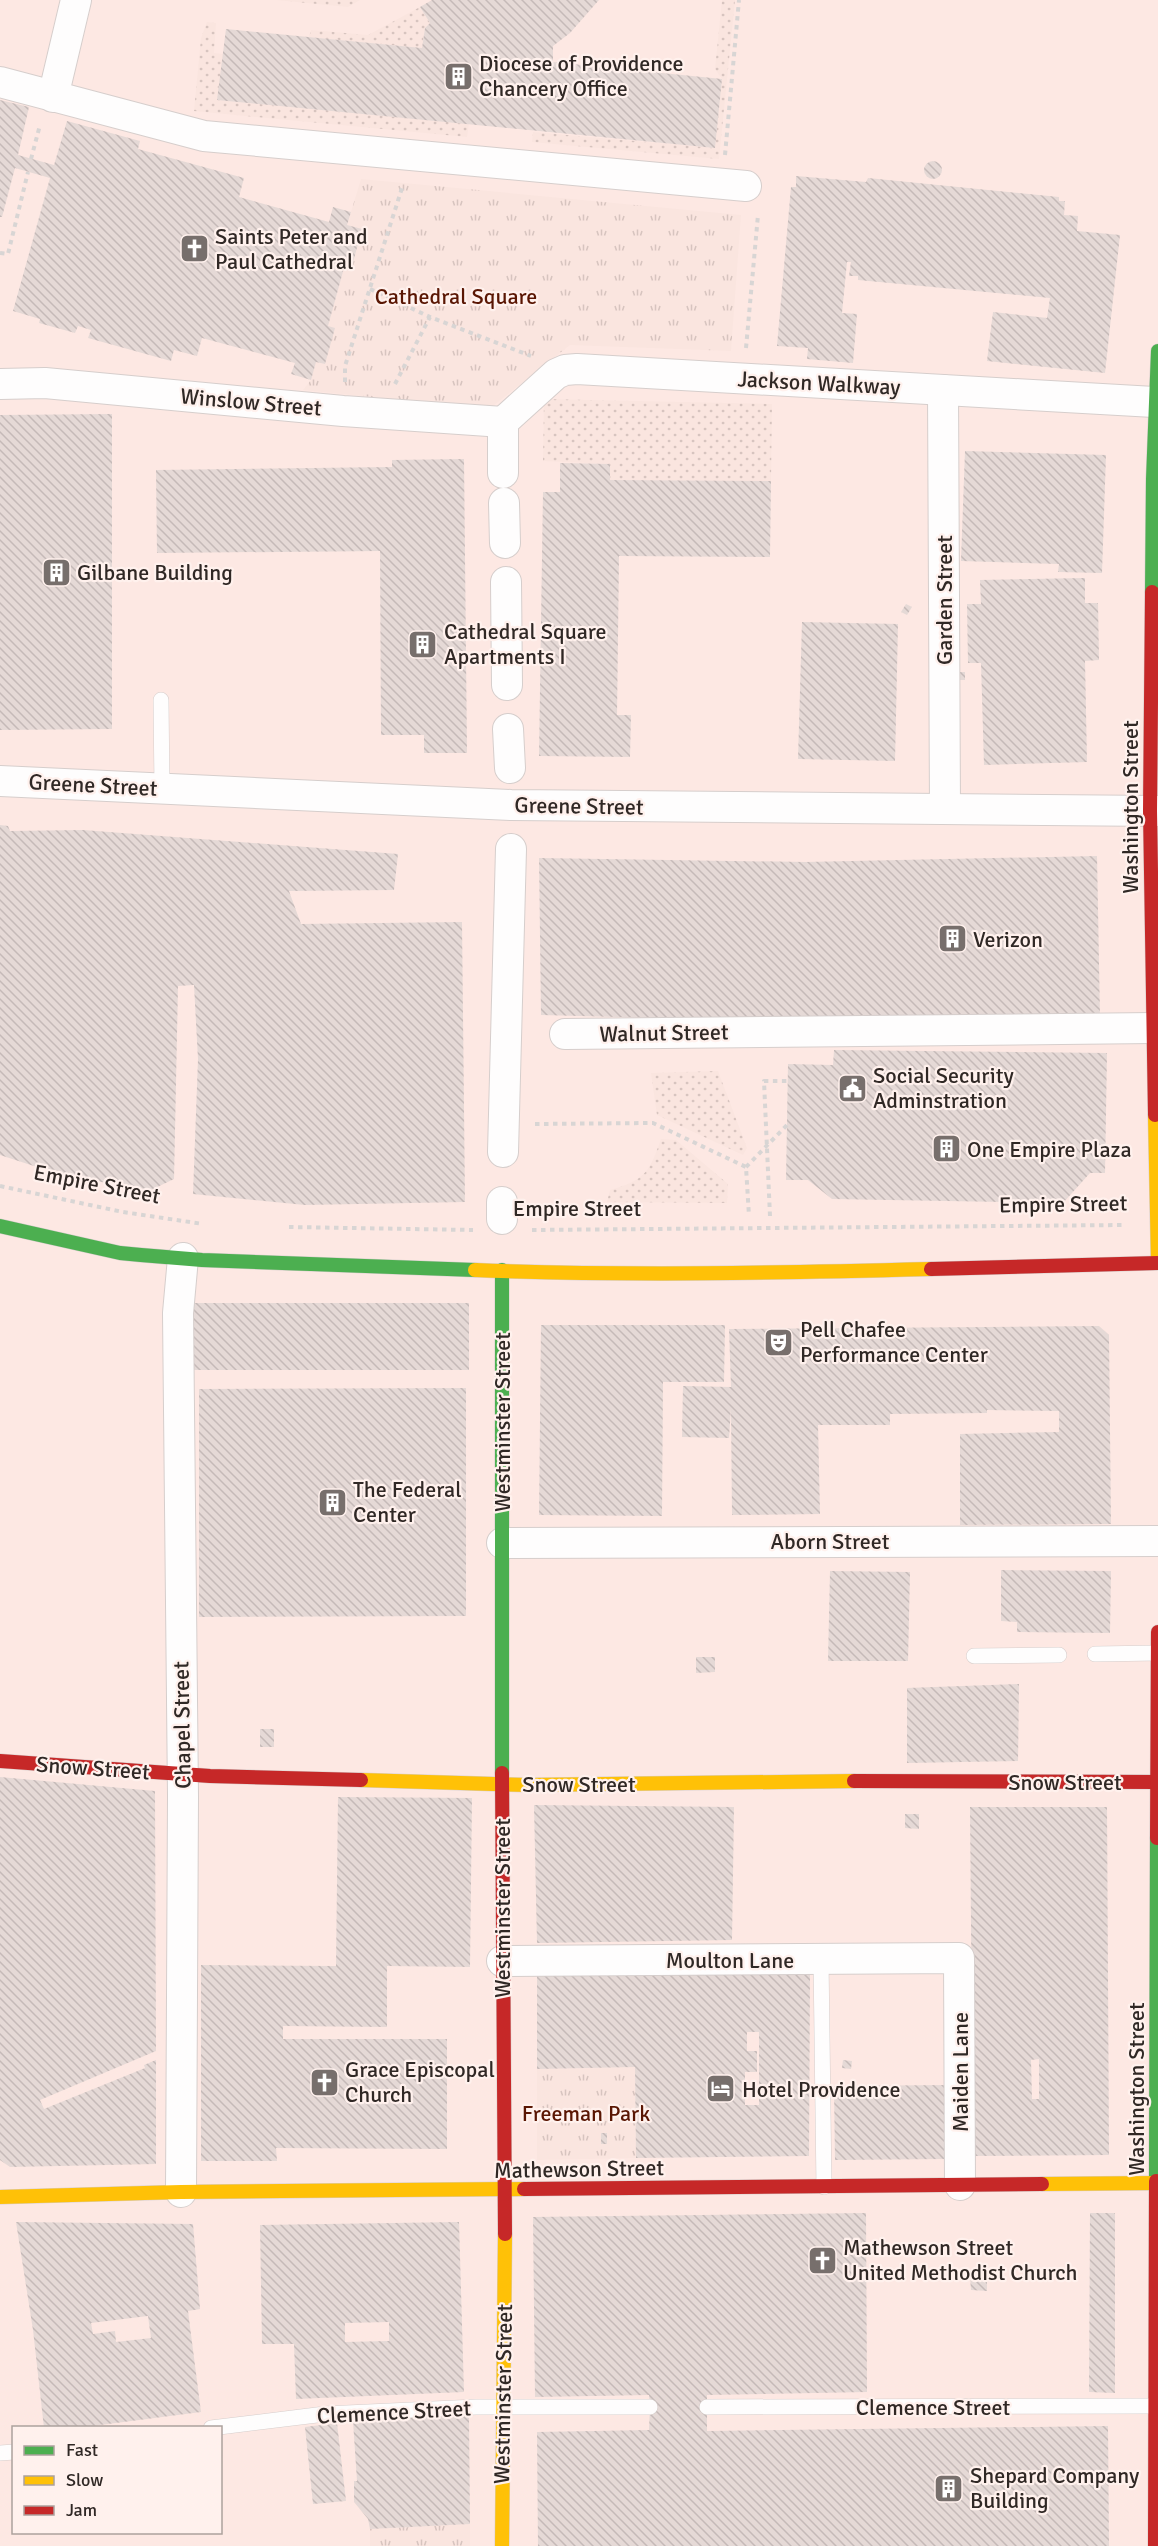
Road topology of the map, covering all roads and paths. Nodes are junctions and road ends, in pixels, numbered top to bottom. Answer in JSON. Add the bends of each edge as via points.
{"nodes":[{"id":1,"x":76,"y":0,"type":"edge"},
{"id":2,"x":739,"y":0,"type":"edge"},
{"id":3,"x":0,"y":82,"type":"edge"},
{"id":4,"x":47,"y":108,"type":"junction"},
{"id":5,"x":31,"y":159,"type":"dead end"},
{"id":6,"x":28,"y":172,"type":"dead end"},
{"id":7,"x":406,"y":177,"type":"dead end"},
{"id":8,"x":742,"y":192,"type":"junction"},
{"id":9,"x":0,"y":253,"type":"edge"},
{"id":10,"x":370,"y":289,"type":"junction"},
{"id":11,"x":430,"y":316,"type":"junction"},
{"id":12,"x":1158,"y":351,"type":"edge"},
{"id":13,"x":345,"y":366,"type":"dead end"},
{"id":14,"x":565,"y":370,"type":"junction"},
{"id":15,"x":743,"y":379,"type":"junction"},
{"id":16,"x":0,"y":384,"type":"edge"},
{"id":17,"x":392,"y":387,"type":"dead end"},
{"id":18,"x":943,"y":390,"type":"junction"},
{"id":19,"x":1154,"y":402,"type":"junction"},
{"id":20,"x":503,"y":422,"type":"junction"},
{"id":21,"x":503,"y":473,"type":"dead end"},
{"id":22,"x":504,"y":503,"type":"dead end"},
{"id":23,"x":505,"y":543,"type":"dead end"},
{"id":24,"x":506,"y":582,"type":"dead end"},
{"id":25,"x":507,"y":685,"type":"dead end"},
{"id":26,"x":161,"y":700,"type":"dead end"},
{"id":27,"x":508,"y":729,"type":"dead end"},
{"id":28,"x":510,"y":768,"type":"dead end"},
{"id":29,"x":0,"y":781,"type":"edge"},
{"id":30,"x":162,"y":789,"type":"junction"},
{"id":31,"x":945,"y":809,"type":"junction"},
{"id":32,"x":1154,"y":811,"type":"edge"},
{"id":33,"x":511,"y":849,"type":"dead end"},
{"id":34,"x":1154,"y":1028,"type":"junction"},
{"id":35,"x":565,"y":1034,"type":"dead end"},
{"id":36,"x":788,"y":1081,"type":"dead end"},
{"id":37,"x":535,"y":1113,"type":"dead end"},
{"id":38,"x":787,"y":1125,"type":"dead end"},
{"id":39,"x":768,"y":1144,"type":"junction"},
{"id":40,"x":504,"y":1152,"type":"dead end"},
{"id":41,"x":746,"y":1167,"type":"junction"},
{"id":42,"x":0,"y":1186,"type":"edge"},
{"id":43,"x":749,"y":1216,"type":"dead end"},
{"id":44,"x":770,"y":1216,"type":"dead end"},
{"id":45,"x":1157,"y":1223,"type":"edge"},
{"id":46,"x":205,"y":1224,"type":"dead end"},
{"id":47,"x":0,"y":1226,"type":"edge"},
{"id":48,"x":282,"y":1227,"type":"dead end"},
{"id":49,"x":183,"y":1258,"type":"junction"},
{"id":50,"x":1158,"y":1262,"type":"edge"},
{"id":51,"x":502,"y":1270,"type":"junction"},
{"id":52,"x":1158,"y":1541,"type":"edge"},
{"id":53,"x":502,"y":1543,"type":"junction"},
{"id":54,"x":1158,"y":1632,"type":"edge"},
{"id":55,"x":1158,"y":1653,"type":"edge"},
{"id":56,"x":1059,"y":1654,"type":"dead end"},
{"id":57,"x":1095,"y":1654,"type":"dead end"},
{"id":58,"x":974,"y":1656,"type":"dead end"},
{"id":59,"x":0,"y":1761,"type":"edge"},
{"id":60,"x":183,"y":1774,"type":"junction"},
{"id":61,"x":1158,"y":1782,"type":"edge"},
{"id":62,"x":502,"y":1784,"type":"junction"},
{"id":63,"x":1158,"y":1813,"type":"edge"},
{"id":64,"x":959,"y":1958,"type":"joint"},
{"id":65,"x":821,"y":1959,"type":"junction"},
{"id":66,"x":502,"y":1961,"type":"junction"},
{"id":67,"x":1157,"y":2183,"type":"edge"},
{"id":68,"x":960,"y":2185,"type":"junction"},
{"id":69,"x":824,"y":2187,"type":"junction"},
{"id":70,"x":505,"y":2191,"type":"junction"},
{"id":71,"x":181,"y":2192,"type":"junction"},
{"id":72,"x":0,"y":2197,"type":"edge"},
{"id":73,"x":1157,"y":2406,"type":"edge"},
{"id":74,"x":707,"y":2407,"type":"dead end"},
{"id":75,"x":504,"y":2408,"type":"junction"},
{"id":76,"x":650,"y":2408,"type":"dead end"},
{"id":77,"x":220,"y":2426,"type":"edge"},
{"id":78,"x":502,"y":2546,"type":"edge"},
{"id":79,"x":1155,"y":2546,"type":"edge"}],
"edges":[{"from":1,"to":4,"type":"street"},
{"from":2,"to":8,"type":"path"},
{"from":3,"to":4,"type":"street"},
{"from":4,"to":5,"type":"path"},
{"from":4,"to":8,"type":"street","via":[[204,136]]},
{"from":6,"to":9,"type":"path","via":[[8,254]]},
{"from":7,"to":10,"type":"path"},
{"from":8,"to":15,"type":"path"},
{"from":10,"to":11,"type":"path"},
{"from":10,"to":13,"type":"path"},
{"from":11,"to":14,"type":"path"},
{"from":11,"to":17,"type":"path"},
{"from":12,"to":19,"type":"street","name":"Washington Street"},
{"from":14,"to":15,"type":"street","name":"Jackson Walkway"},
{"from":14,"to":20,"type":"street"},
{"from":15,"to":18,"type":"street","name":"Jackson Walkway"},
{"from":16,"to":20,"type":"street","name":"Winslow Street","via":[[45,383]]},
{"from":18,"to":19,"type":"street","name":"Jackson Walkway"},
{"from":18,"to":31,"type":"street","name":"Garden Street"},
{"from":19,"to":32,"type":"street","name":"Washington Street"},
{"from":20,"to":21,"type":"street"},
{"from":22,"to":23,"type":"street"},
{"from":24,"to":25,"type":"street"},
{"from":26,"to":30,"type":"lane"},
{"from":27,"to":28,"type":"street"},
{"from":29,"to":30,"type":"street","name":"Greene Street"},
{"from":30,"to":31,"type":"street","name":"Greene Street","via":[[511,805]]},
{"from":31,"to":32,"type":"street","name":"Greene Street"},
{"from":32,"to":34,"type":"street","name":"Washington Street"},
{"from":33,"to":40,"type":"street"},
{"from":34,"to":35,"type":"street","name":"Walnut Street"},
{"from":34,"to":45,"type":"street","name":"Washington Street"},
{"from":36,"to":39,"type":"path","via":[[764,1081]]},
{"from":37,"to":41,"type":"path","via":[[535,1124],[653,1123]]},
{"from":38,"to":39,"type":"path"},
{"from":39,"to":41,"type":"path"},
{"from":39,"to":44,"type":"path"},
{"from":41,"to":43,"type":"path"},
{"from":42,"to":46,"type":"path","name":"Empire Street","via":[[123,1212]]},
{"from":45,"to":48,"type":"path","name":"Empire Street","via":[[1092,1226],[501,1220]]},
{"from":45,"to":50,"type":"street","name":"Washington Street"},
{"from":47,"to":49,"type":"street","via":[[120,1253]]},
{"from":49,"to":51,"type":"street"},
{"from":49,"to":60,"type":"street","name":"Chapel Street","via":[[178,1313]]},
{"from":50,"to":51,"type":"street","via":[[753,1274]]},
{"from":51,"to":53,"type":"street","name":"Westminster Street"},
{"from":52,"to":53,"type":"street","name":"Aborn Street"},
{"from":53,"to":62,"type":"street","name":"Westminster Street"},
{"from":54,"to":55,"type":"street","name":"Washington Street"},
{"from":55,"to":57,"type":"lane"},
{"from":55,"to":61,"type":"street","name":"Washington Street"},
{"from":56,"to":58,"type":"lane"},
{"from":59,"to":60,"type":"street","name":"Snow Street"},
{"from":60,"to":62,"type":"street","name":"Snow Street"},
{"from":60,"to":71,"type":"street","name":"Chapel Street"},
{"from":61,"to":62,"type":"street","name":"Snow Street"},
{"from":61,"to":63,"type":"street","name":"Washington Street"},
{"from":62,"to":66,"type":"street","name":"Westminster Street"},
{"from":63,"to":67,"type":"street","name":"Washington Street"},
{"from":64,"to":65,"type":"street","name":"Moulton Lane"},
{"from":64,"to":68,"type":"street","name":"Maiden Lane"},
{"from":65,"to":66,"type":"street","name":"Moulton Lane"},
{"from":65,"to":69,"type":"lane"},
{"from":66,"to":70,"type":"street","name":"Westminster Street"},
{"from":67,"to":68,"type":"street","name":"Mathewson Street"},
{"from":67,"to":73,"type":"street","name":"Washington Street"},
{"from":68,"to":69,"type":"street","name":"Mathewson Street"},
{"from":69,"to":70,"type":"street","name":"Mathewson Street"},
{"from":70,"to":71,"type":"street","name":"Mathewson Street"},
{"from":70,"to":75,"type":"street","name":"Westminster Street"},
{"from":71,"to":72,"type":"street","name":"Mathewson Street"},
{"from":73,"to":74,"type":"lane","name":"Clemence Street"},
{"from":73,"to":79,"type":"street","name":"Washington Street"},
{"from":75,"to":76,"type":"lane","name":"Clemence Street"},
{"from":75,"to":77,"type":"lane","name":"Clemence Street","via":[[325,2414]]},
{"from":75,"to":78,"type":"street","name":"Westminster Street"}]}
